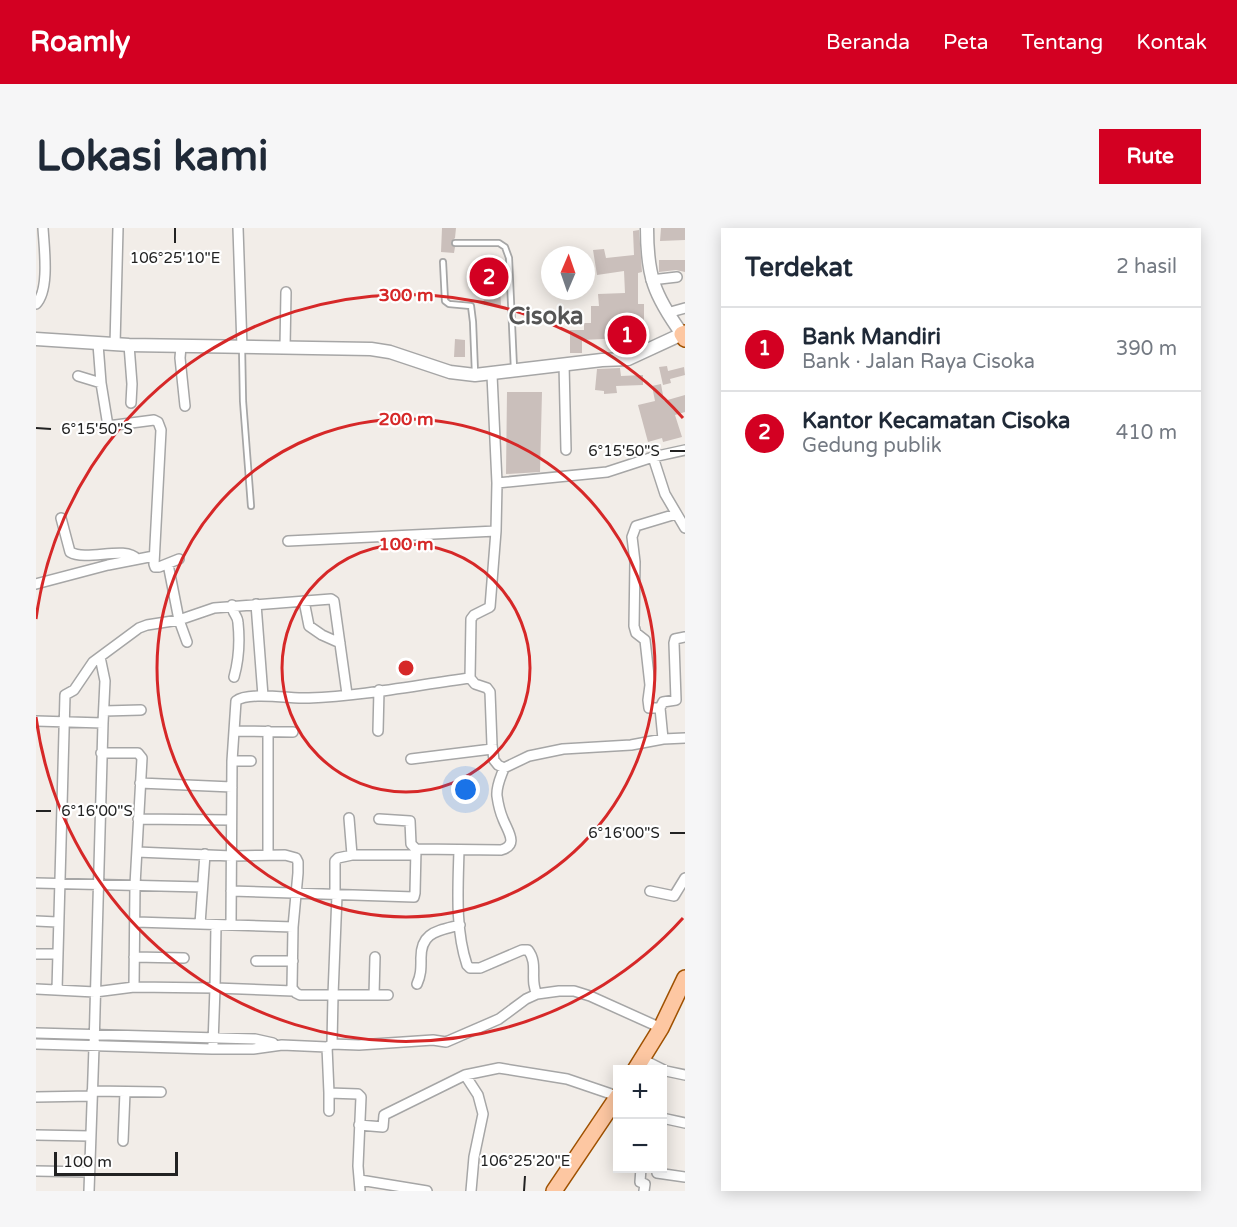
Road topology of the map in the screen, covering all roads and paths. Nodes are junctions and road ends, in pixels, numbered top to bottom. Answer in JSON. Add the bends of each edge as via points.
{"nodes":[{"id":1,"x":44,"y":228,"type":"edge"},
{"id":2,"x":118,"y":228,"type":"edge"},
{"id":3,"x":238,"y":228,"type":"edge"},
{"id":4,"x":647,"y":228,"type":"edge"},
{"id":5,"x":455,"y":243,"type":"dead end"},
{"id":6,"x":443,"y":262,"type":"dead end"},
{"id":7,"x":677,"y":277,"type":"dead end"},
{"id":8,"x":651,"y":280,"type":"junction"},
{"id":9,"x":286,"y":292,"type":"dead end"},
{"id":10,"x":36,"y":304,"type":"edge"},
{"id":11,"x":685,"y":308,"type":"edge"},
{"id":12,"x":667,"y":313,"type":"junction"},
{"id":13,"x":684,"y":336,"type":"edge"},
{"id":14,"x":36,"y":339,"type":"edge"},
{"id":15,"x":98,"y":344,"type":"junction"},
{"id":16,"x":116,"y":345,"type":"junction"},
{"id":17,"x":129,"y":345,"type":"junction"},
{"id":18,"x":181,"y":346,"type":"junction"},
{"id":19,"x":242,"y":347,"type":"junction"},
{"id":20,"x":285,"y":347,"type":"junction"},
{"id":21,"x":564,"y":364,"type":"junction"},
{"id":22,"x":514,"y":371,"type":"junction"},
{"id":23,"x":475,"y":375,"type":"junction"},
{"id":24,"x":492,"y":375,"type":"junction"},
{"id":25,"x":78,"y":376,"type":"dead end"},
{"id":26,"x":101,"y":383,"type":"junction"},
{"id":27,"x":131,"y":403,"type":"dead end"},
{"id":28,"x":185,"y":406,"type":"dead end"},
{"id":29,"x":566,"y":450,"type":"dead end"},
{"id":30,"x":685,"y":450,"type":"edge"},
{"id":31,"x":653,"y":457,"type":"junction"},
{"id":32,"x":497,"y":483,"type":"junction"},
{"id":33,"x":251,"y":506,"type":"dead end"},
{"id":34,"x":676,"y":514,"type":"junction"},
{"id":35,"x":61,"y":518,"type":"dead end"},
{"id":36,"x":685,"y":528,"type":"edge"},
{"id":37,"x":496,"y":531,"type":"junction"},
{"id":38,"x":288,"y":541,"type":"dead end"},
{"id":39,"x":154,"y":556,"type":"junction"},
{"id":40,"x":137,"y":559,"type":"junction"},
{"id":41,"x":179,"y":559,"type":"dead end"},
{"id":42,"x":168,"y":564,"type":"junction"},
{"id":43,"x":36,"y":584,"type":"edge"},
{"id":44,"x":304,"y":601,"type":"junction"},
{"id":45,"x":256,"y":604,"type":"junction"},
{"id":46,"x":232,"y":605,"type":"junction"},
{"id":47,"x":179,"y":620,"type":"junction"},
{"id":48,"x":685,"y":637,"type":"edge"},
{"id":49,"x":187,"y":642,"type":"dead end"},
{"id":50,"x":340,"y":643,"type":"junction"},
{"id":51,"x":100,"y":657,"type":"junction"},
{"id":52,"x":234,"y":677,"type":"dead end"},
{"id":53,"x":470,"y":678,"type":"junction"},
{"id":54,"x":379,"y":690,"type":"junction"},
{"id":55,"x":347,"y":694,"type":"junction"},
{"id":56,"x":263,"y":696,"type":"junction"},
{"id":57,"x":660,"y":708,"type":"junction"},
{"id":58,"x":141,"y":710,"type":"dead end"},
{"id":59,"x":104,"y":711,"type":"junction"},
{"id":60,"x":36,"y":720,"type":"edge"},
{"id":61,"x":64,"y":720,"type":"junction"},
{"id":62,"x":103,"y":723,"type":"junction"},
{"id":63,"x":234,"y":731,"type":"junction"},
{"id":64,"x":268,"y":731,"type":"junction"},
{"id":65,"x":378,"y":731,"type":"dead end"},
{"id":66,"x":293,"y":732,"type":"dead end"},
{"id":67,"x":685,"y":738,"type":"edge"},
{"id":68,"x":663,"y":739,"type":"junction"},
{"id":69,"x":492,"y":749,"type":"junction"},
{"id":70,"x":101,"y":753,"type":"junction"},
{"id":71,"x":411,"y":759,"type":"dead end"},
{"id":72,"x":232,"y":761,"type":"junction"},
{"id":73,"x":251,"y":761,"type":"dead end"},
{"id":74,"x":504,"y":768,"type":"junction"},
{"id":75,"x":140,"y":783,"type":"junction"},
{"id":76,"x":232,"y":787,"type":"junction"},
{"id":77,"x":349,"y":818,"type":"dead end"},
{"id":78,"x":138,"y":819,"type":"junction"},
{"id":79,"x":379,"y":819,"type":"dead end"},
{"id":80,"x":231,"y":820,"type":"junction"},
{"id":81,"x":459,"y":850,"type":"junction"},
{"id":82,"x":137,"y":852,"type":"junction"},
{"id":83,"x":416,"y":852,"type":"junction"},
{"id":84,"x":205,"y":854,"type":"junction"},
{"id":85,"x":268,"y":855,"type":"junction"},
{"id":86,"x":352,"y":855,"type":"junction"},
{"id":87,"x":232,"y":856,"type":"junction"},
{"id":88,"x":685,"y":878,"type":"edge"},
{"id":89,"x":36,"y":883,"type":"edge"},
{"id":90,"x":58,"y":884,"type":"junction"},
{"id":91,"x":99,"y":884,"type":"junction"},
{"id":92,"x":135,"y":885,"type":"junction"},
{"id":93,"x":202,"y":887,"type":"junction"},
{"id":94,"x":231,"y":891,"type":"junction"},
{"id":95,"x":650,"y":891,"type":"dead end"},
{"id":96,"x":295,"y":893,"type":"junction"},
{"id":97,"x":336,"y":895,"type":"junction"},
{"id":98,"x":36,"y":921,"type":"edge"},
{"id":99,"x":57,"y":922,"type":"junction"},
{"id":100,"x":135,"y":922,"type":"junction"},
{"id":101,"x":200,"y":924,"type":"junction"},
{"id":102,"x":231,"y":924,"type":"junction"},
{"id":103,"x":216,"y":925,"type":"junction"},
{"id":104,"x":460,"y":925,"type":"junction"},
{"id":105,"x":293,"y":927,"type":"junction"},
{"id":106,"x":36,"y":954,"type":"edge"},
{"id":107,"x":58,"y":954,"type":"junction"},
{"id":108,"x":134,"y":957,"type":"junction"},
{"id":109,"x":375,"y":957,"type":"dead end"},
{"id":110,"x":184,"y":958,"type":"dead end"},
{"id":111,"x":256,"y":961,"type":"dead end"},
{"id":112,"x":292,"y":961,"type":"junction"},
{"id":113,"x":685,"y":978,"type":"edge"},
{"id":114,"x":417,"y":984,"type":"dead end"},
{"id":115,"x":134,"y":987,"type":"junction"},
{"id":116,"x":215,"y":988,"type":"junction"},
{"id":117,"x":36,"y":989,"type":"edge"},
{"id":118,"x":57,"y":990,"type":"junction"},
{"id":119,"x":293,"y":991,"type":"junction"},
{"id":120,"x":95,"y":992,"type":"junction"},
{"id":121,"x":537,"y":994,"type":"junction"},
{"id":122,"x":333,"y":995,"type":"junction"},
{"id":123,"x":388,"y":995,"type":"dead end"},
{"id":124,"x":374,"y":996,"type":"junction"},
{"id":125,"x":680,"y":1002,"type":"edge"},
{"id":126,"x":662,"y":1028,"type":"junction"},
{"id":127,"x":36,"y":1034,"type":"edge"},
{"id":128,"x":94,"y":1036,"type":"junction"},
{"id":129,"x":213,"y":1039,"type":"junction"},
{"id":130,"x":36,"y":1044,"type":"edge"},
{"id":131,"x":282,"y":1045,"type":"junction"},
{"id":132,"x":329,"y":1045,"type":"junction"},
{"id":133,"x":94,"y":1047,"type":"junction"},
{"id":134,"x":212,"y":1049,"type":"junction"},
{"id":135,"x":639,"y":1064,"type":"edge"},
{"id":136,"x":465,"y":1075,"type":"junction"},
{"id":137,"x":685,"y":1075,"type":"edge"},
{"id":138,"x":125,"y":1092,"type":"junction"},
{"id":139,"x":161,"y":1092,"type":"dead end"},
{"id":140,"x":329,"y":1093,"type":"junction"},
{"id":141,"x":92,"y":1094,"type":"junction"},
{"id":142,"x":36,"y":1097,"type":"edge"},
{"id":143,"x":613,"y":1100,"type":"edge"},
{"id":144,"x":613,"y":1105,"type":"edge"},
{"id":145,"x":329,"y":1111,"type":"dead end"},
{"id":146,"x":667,"y":1119,"type":"edge"},
{"id":147,"x":685,"y":1123,"type":"edge"},
{"id":148,"x":360,"y":1125,"type":"junction"},
{"id":149,"x":36,"y":1135,"type":"edge"},
{"id":150,"x":90,"y":1136,"type":"junction"},
{"id":151,"x":123,"y":1141,"type":"dead end"},
{"id":152,"x":36,"y":1171,"type":"edge"},
{"id":153,"x":89,"y":1172,"type":"junction"},
{"id":154,"x":641,"y":1173,"type":"edge"},
{"id":155,"x":657,"y":1173,"type":"edge"},
{"id":156,"x":685,"y":1177,"type":"edge"},
{"id":157,"x":360,"y":1180,"type":"junction"},
{"id":158,"x":360,"y":1190,"type":"edge"},
{"id":159,"x":88,"y":1191,"type":"edge"},
{"id":160,"x":427,"y":1191,"type":"edge"},
{"id":161,"x":471,"y":1191,"type":"edge"},
{"id":162,"x":554,"y":1191,"type":"edge"},
{"id":163,"x":644,"y":1191,"type":"edge"}],
"edges":[{"from":1,"to":10,"type":"street","via":[[43,294]]},
{"from":2,"to":16,"type":"street"},
{"from":3,"to":19,"type":"street"},
{"from":4,"to":8,"type":"street"},
{"from":5,"to":22,"type":"lane","via":[[499,243],[506,247]]},
{"from":6,"to":23,"type":"lane","via":[[445,301],[471,306]]},
{"from":7,"to":8,"type":"street"},
{"from":8,"to":12,"type":"street"},
{"from":9,"to":20,"type":"street"},
{"from":11,"to":12,"type":"street"},
{"from":12,"to":13,"type":"street"},
{"from":13,"to":21,"type":"street","via":[[628,359]]},
{"from":14,"to":15,"type":"street"},
{"from":15,"to":16,"type":"street"},
{"from":15,"to":26,"type":"street"},
{"from":16,"to":17,"type":"street"},
{"from":17,"to":18,"type":"street"},
{"from":17,"to":27,"type":"street"},
{"from":18,"to":19,"type":"street"},
{"from":18,"to":28,"type":"street"},
{"from":19,"to":20,"type":"street"},
{"from":19,"to":33,"type":"lane"},
{"from":20,"to":23,"type":"street","via":[[371,349],[450,372]]},
{"from":21,"to":22,"type":"street"},
{"from":21,"to":29,"type":"street"},
{"from":22,"to":24,"type":"street"},
{"from":23,"to":24,"type":"street"},
{"from":24,"to":32,"type":"street"},
{"from":25,"to":26,"type":"street"},
{"from":26,"to":39,"type":"street","via":[[108,426],[154,420],[161,430]]},
{"from":30,"to":31,"type":"street"},
{"from":31,"to":32,"type":"street","via":[[607,472]]},
{"from":31,"to":34,"type":"street"},
{"from":32,"to":37,"type":"street"},
{"from":34,"to":36,"type":"street"},
{"from":34,"to":57,"type":"street","via":[[636,526],[632,537],[634,629],[645,640],[648,706]]},
{"from":35,"to":40,"type":"street","via":[[70,552],[130,554]]},
{"from":37,"to":38,"type":"street"},
{"from":37,"to":53,"type":"street","via":[[490,607],[474,615],[469,625]]},
{"from":39,"to":40,"type":"street"},
{"from":39,"to":42,"type":"street","via":[[155,567]]},
{"from":40,"to":43,"type":"street"},
{"from":41,"to":42,"type":"street"},
{"from":42,"to":47,"type":"street"},
{"from":44,"to":45,"type":"street"},
{"from":44,"to":50,"type":"street","via":[[309,626]]},
{"from":44,"to":50,"type":"street","via":[[334,601]]},
{"from":45,"to":46,"type":"street"},
{"from":45,"to":56,"type":"street"},
{"from":46,"to":47,"type":"street"},
{"from":46,"to":52,"type":"street","via":[[239,640]]},
{"from":47,"to":49,"type":"street"},
{"from":47,"to":51,"type":"street","via":[[139,628]]},
{"from":48,"to":57,"type":"street","via":[[675,639],[674,643],[676,700],[663,702]]},
{"from":50,"to":55,"type":"street"},
{"from":51,"to":59,"type":"street","via":[[105,681]]},
{"from":51,"to":61,"type":"street","via":[[75,690],[65,695]]},
{"from":53,"to":54,"type":"street"},
{"from":53,"to":69,"type":"street","via":[[490,692]]},
{"from":54,"to":55,"type":"street"},
{"from":54,"to":65,"type":"street"},
{"from":55,"to":56,"type":"street","via":[[310,698]]},
{"from":56,"to":63,"type":"street","via":[[236,701]]},
{"from":57,"to":68,"type":"street"},
{"from":58,"to":59,"type":"street"},
{"from":59,"to":62,"type":"street"},
{"from":60,"to":61,"type":"street"},
{"from":61,"to":62,"type":"street"},
{"from":61,"to":90,"type":"street"},
{"from":62,"to":70,"type":"street"},
{"from":63,"to":64,"type":"street"},
{"from":63,"to":72,"type":"street"},
{"from":64,"to":66,"type":"street"},
{"from":64,"to":85,"type":"street"},
{"from":67,"to":68,"type":"street"},
{"from":68,"to":74,"type":"street","via":[[557,750],[529,756]]},
{"from":69,"to":71,"type":"street"},
{"from":69,"to":74,"type":"street","via":[[494,760]]},
{"from":70,"to":75,"type":"street","via":[[140,754]]},
{"from":70,"to":91,"type":"street"},
{"from":72,"to":73,"type":"street"},
{"from":72,"to":76,"type":"street"},
{"from":74,"to":81,"type":"street","via":[[497,794],[511,844],[501,850]]},
{"from":75,"to":76,"type":"street"},
{"from":75,"to":78,"type":"street"},
{"from":76,"to":80,"type":"street"},
{"from":77,"to":86,"type":"street"},
{"from":78,"to":80,"type":"street"},
{"from":78,"to":82,"type":"street"},
{"from":79,"to":83,"type":"street","via":[[410,821],[411,844]]},
{"from":80,"to":87,"type":"street"},
{"from":81,"to":83,"type":"street"},
{"from":81,"to":104,"type":"street"},
{"from":82,"to":84,"type":"street"},
{"from":82,"to":92,"type":"street"},
{"from":83,"to":86,"type":"street"},
{"from":83,"to":97,"type":"street","via":[[414,896]]},
{"from":84,"to":87,"type":"street"},
{"from":84,"to":93,"type":"street"},
{"from":85,"to":87,"type":"street"},
{"from":85,"to":96,"type":"street","via":[[296,858]]},
{"from":86,"to":97,"type":"street","via":[[336,859]]},
{"from":87,"to":94,"type":"street"},
{"from":88,"to":95,"type":"street","via":[[674,896]]},
{"from":89,"to":90,"type":"street"},
{"from":90,"to":91,"type":"street"},
{"from":90,"to":99,"type":"street"},
{"from":91,"to":92,"type":"street"},
{"from":91,"to":120,"type":"street"},
{"from":92,"to":93,"type":"street"},
{"from":92,"to":100,"type":"street"},
{"from":93,"to":101,"type":"street"},
{"from":94,"to":96,"type":"street"},
{"from":94,"to":102,"type":"street"},
{"from":96,"to":97,"type":"street"},
{"from":96,"to":105,"type":"street"},
{"from":97,"to":122,"type":"street"},
{"from":98,"to":99,"type":"street"},
{"from":99,"to":107,"type":"street"},
{"from":100,"to":101,"type":"street"},
{"from":100,"to":108,"type":"street"},
{"from":101,"to":103,"type":"street"},
{"from":102,"to":103,"type":"street"},
{"from":102,"to":105,"type":"street"},
{"from":103,"to":116,"type":"street"},
{"from":104,"to":114,"type":"street","via":[[428,936],[423,942]]},
{"from":104,"to":121,"type":"street","via":[[465,958],[471,968],[522,950],[530,951]]},
{"from":105,"to":112,"type":"street"},
{"from":106,"to":107,"type":"street"},
{"from":107,"to":118,"type":"street"},
{"from":108,"to":110,"type":"street"},
{"from":108,"to":115,"type":"street"},
{"from":109,"to":124,"type":"street"},
{"from":111,"to":112,"type":"street"},
{"from":112,"to":119,"type":"street"},
{"from":113,"to":125,"type":"main road"},
{"from":115,"to":116,"type":"street"},
{"from":115,"to":120,"type":"street"},
{"from":116,"to":119,"type":"street"},
{"from":116,"to":129,"type":"street"},
{"from":117,"to":118,"type":"street"},
{"from":118,"to":120,"type":"street"},
{"from":119,"to":122,"type":"street"},
{"from":120,"to":128,"type":"street"},
{"from":121,"to":126,"type":"street","via":[[574,991]]},
{"from":121,"to":132,"type":"street","via":[[499,1019],[446,1042]]},
{"from":122,"to":124,"type":"street"},
{"from":122,"to":132,"type":"street"},
{"from":123,"to":124,"type":"street"},
{"from":125,"to":126,"type":"main road"},
{"from":126,"to":135,"type":"main road"},
{"from":127,"to":128,"type":"street"},
{"from":128,"to":129,"type":"street"},
{"from":128,"to":133,"type":"street"},
{"from":129,"to":131,"type":"street","via":[[255,1039]]},
{"from":129,"to":134,"type":"street"},
{"from":130,"to":133,"type":"street"},
{"from":131,"to":132,"type":"street"},
{"from":131,"to":134,"type":"street"},
{"from":132,"to":140,"type":"street"},
{"from":133,"to":134,"type":"street"},
{"from":133,"to":141,"type":"street"},
{"from":135,"to":137,"type":"street"},
{"from":136,"to":143,"type":"street","via":[[499,1068],[522,1070],[567,1079]]},
{"from":136,"to":148,"type":"street","via":[[384,1115],[382,1127]]},
{"from":136,"to":161,"type":"street","via":[[478,1095],[483,1114]]},
{"from":138,"to":139,"type":"street"},
{"from":138,"to":141,"type":"street"},
{"from":138,"to":151,"type":"street"},
{"from":140,"to":145,"type":"street"},
{"from":140,"to":148,"type":"street","via":[[361,1096]]},
{"from":141,"to":142,"type":"street"},
{"from":141,"to":150,"type":"street"},
{"from":144,"to":162,"type":"main road"},
{"from":146,"to":147,"type":"street"},
{"from":148,"to":157,"type":"street"},
{"from":149,"to":150,"type":"street"},
{"from":150,"to":153,"type":"street"},
{"from":152,"to":153,"type":"street"},
{"from":153,"to":159,"type":"street"},
{"from":154,"to":163,"type":"street"},
{"from":155,"to":156,"type":"street"},
{"from":157,"to":158,"type":"street"},
{"from":157,"to":160,"type":"street"}]}
